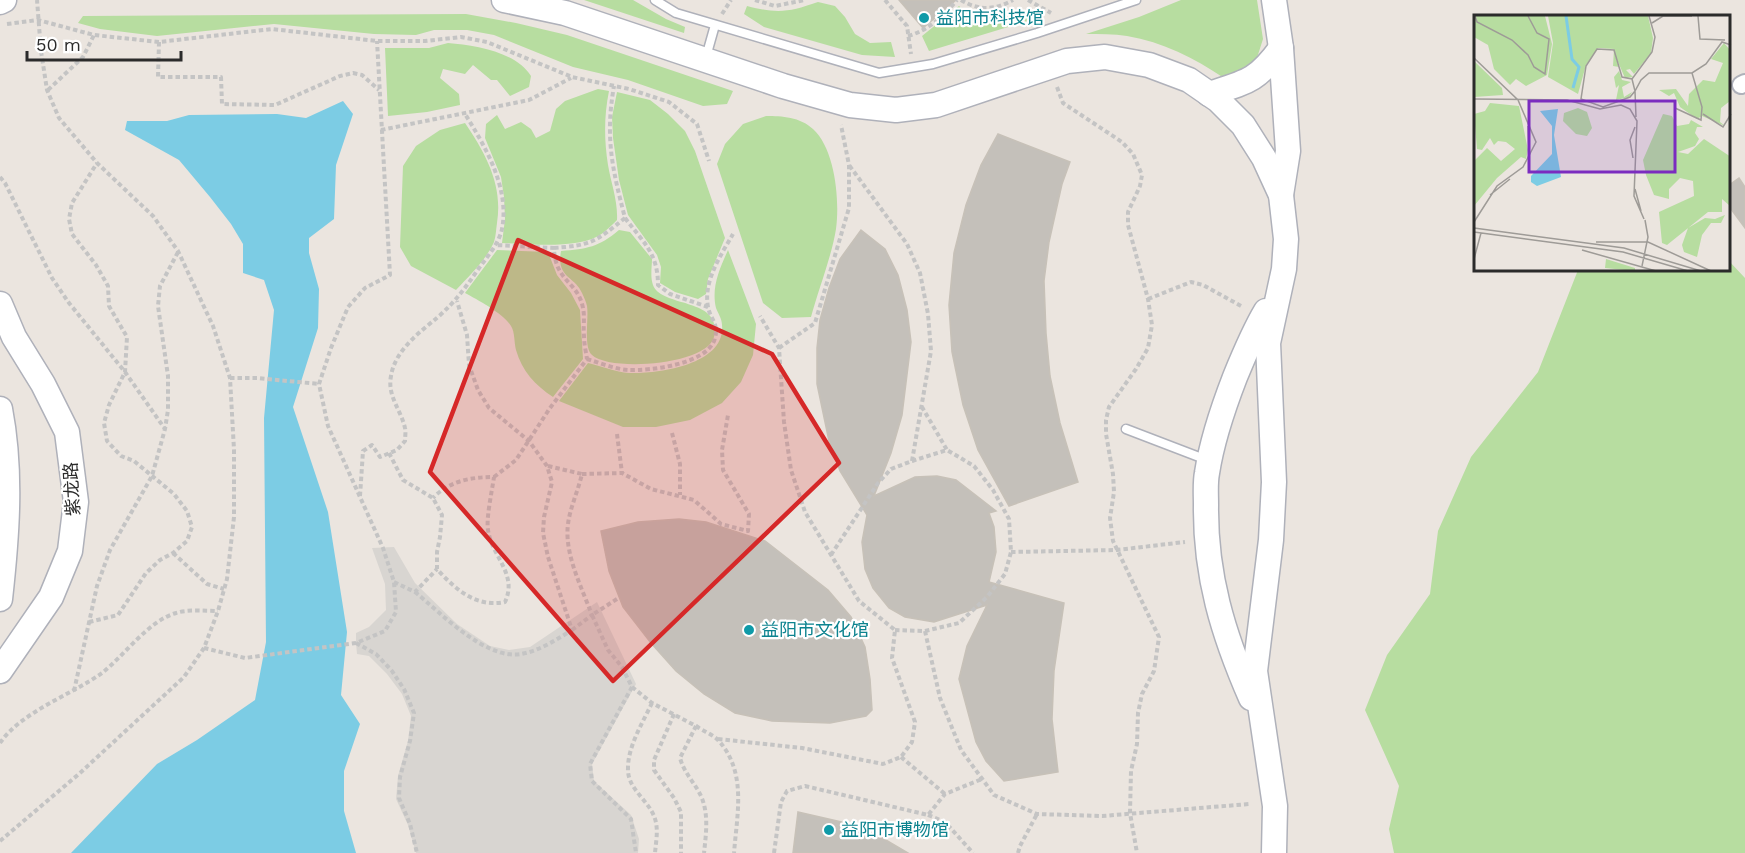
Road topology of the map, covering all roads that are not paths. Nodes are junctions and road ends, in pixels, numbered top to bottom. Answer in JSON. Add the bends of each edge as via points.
{"nodes":[{"id":1,"x":4,"y":0,"type":"edge"},
{"id":2,"x":504,"y":0,"type":"edge"},
{"id":3,"x":655,"y":0,"type":"edge"},
{"id":4,"x":1136,"y":0,"type":"edge"},
{"id":5,"x":1274,"y":0,"type":"edge"},
{"id":6,"x":0,"y":2,"type":"edge"},
{"id":7,"x":716,"y":25,"type":"junction"},
{"id":8,"x":1281,"y":48,"type":"junction"},
{"id":9,"x":706,"y":60,"type":"junction"},
{"id":10,"x":1209,"y":94,"type":"junction"},
{"id":11,"x":1281,"y":195,"type":"junction"},
{"id":12,"x":1278,"y":294,"type":"junction"},
{"id":13,"x":0,"y":304,"type":"edge"},
{"id":14,"x":0,"y":409,"type":"edge"},
{"id":15,"x":1126,"y":429,"type":"dead end"},
{"id":16,"x":1209,"y":461,"type":"junction"},
{"id":17,"x":0,"y":599,"type":"edge"},
{"id":18,"x":0,"y":671,"type":"edge"},
{"id":19,"x":1262,"y":724,"type":"junction"},
{"id":20,"x":1275,"y":853,"type":"edge"}],
"edges":[{"from":1,"to":6,"type":"street"},
{"from":2,"to":9,"type":"street","via":[[565,13]]},
{"from":3,"to":7,"type":"lane","via":[[676,13]]},
{"from":4,"to":7,"type":"lane","via":[[933,64],[879,73]]},
{"from":5,"to":8,"type":"street"},
{"from":7,"to":9,"type":"lane"},
{"from":8,"to":10,"type":"street","via":[[1267,67],[1248,81]]},
{"from":8,"to":11,"type":"street","via":[[1288,151]]},
{"from":9,"to":10,"type":"street","via":[[850,105],[896,110],[936,105],[1067,61],[1105,57],[1149,65],[1189,80]]},
{"from":10,"to":11,"type":"street","via":[[1243,125]]},
{"from":11,"to":12,"type":"street","via":[[1286,239]]},
{"from":12,"to":16,"type":"street","via":[[1263,316],[1232,385]]},
{"from":12,"to":19,"type":"street","via":[[1268,344],[1274,482],[1271,540],[1255,671]]},
{"from":13,"to":18,"type":"street","name":"紫龙路","via":[[67,432],[76,502],[70,551],[51,597]]},
{"from":14,"to":17,"type":"street","via":[[6,441],[7,530]]},
{"from":15,"to":16,"type":"lane"},
{"from":16,"to":19,"type":"street","via":[[1209,570],[1219,616]]},
{"from":19,"to":20,"type":"street","via":[[1275,806]]}]}
